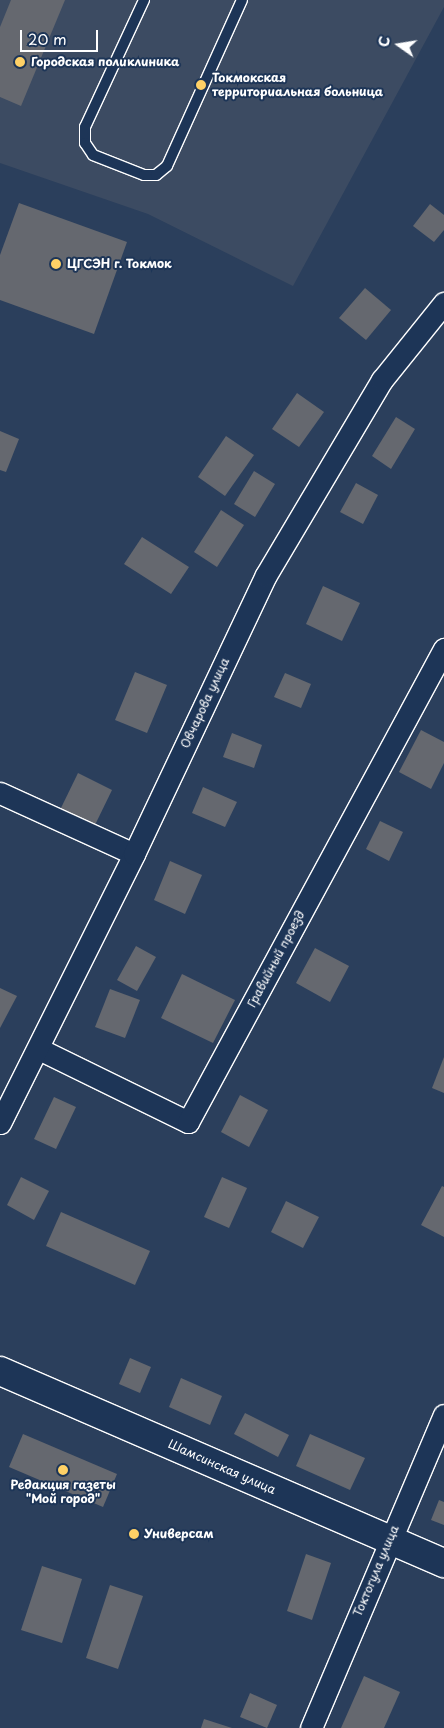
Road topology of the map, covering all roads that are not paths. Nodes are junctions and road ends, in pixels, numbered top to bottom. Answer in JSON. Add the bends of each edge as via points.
{"nodes":[{"id":1,"x":144,"y":0,"type":"edge"},
{"id":2,"x":242,"y":0,"type":"edge"},
{"id":3,"x":444,"y":303,"type":"edge"},
{"id":4,"x":444,"y":649,"type":"edge"},
{"id":5,"x":0,"y":793,"type":"edge"},
{"id":6,"x":134,"y":854,"type":"junction"},
{"id":7,"x":39,"y":1049,"type":"junction"},
{"id":8,"x":0,"y":1123,"type":"edge"},
{"id":9,"x":0,"y":1371,"type":"edge"},
{"id":10,"x":444,"y":1415,"type":"edge"},
{"id":11,"x":389,"y":1540,"type":"junction"},
{"id":12,"x":444,"y":1563,"type":"edge"},
{"id":13,"x":311,"y":1728,"type":"edge"}],
"edges":[{"from":1,"to":2,"type":"lane","via":[[85,127],[85,143],[92,155],[144,175],[156,175],[167,166]]},
{"from":3,"to":6,"type":"street","name":"Овчарова улица","via":[[382,380],[266,574]]},
{"from":4,"to":7,"type":"street","name":"Гравийный проезд","via":[[188,1122]]},
{"from":5,"to":6,"type":"street"},
{"from":6,"to":7,"type":"street","name":"Овчарова улица"},
{"from":7,"to":8,"type":"street","name":"Овчарова улица"},
{"from":9,"to":11,"type":"main road","name":"Шамсинская улица"},
{"from":10,"to":11,"type":"street","name":"Токтогула улица"},
{"from":11,"to":12,"type":"main road","name":"Шамсинская улица"},
{"from":11,"to":13,"type":"street","name":"Токтогула улица"}]}
